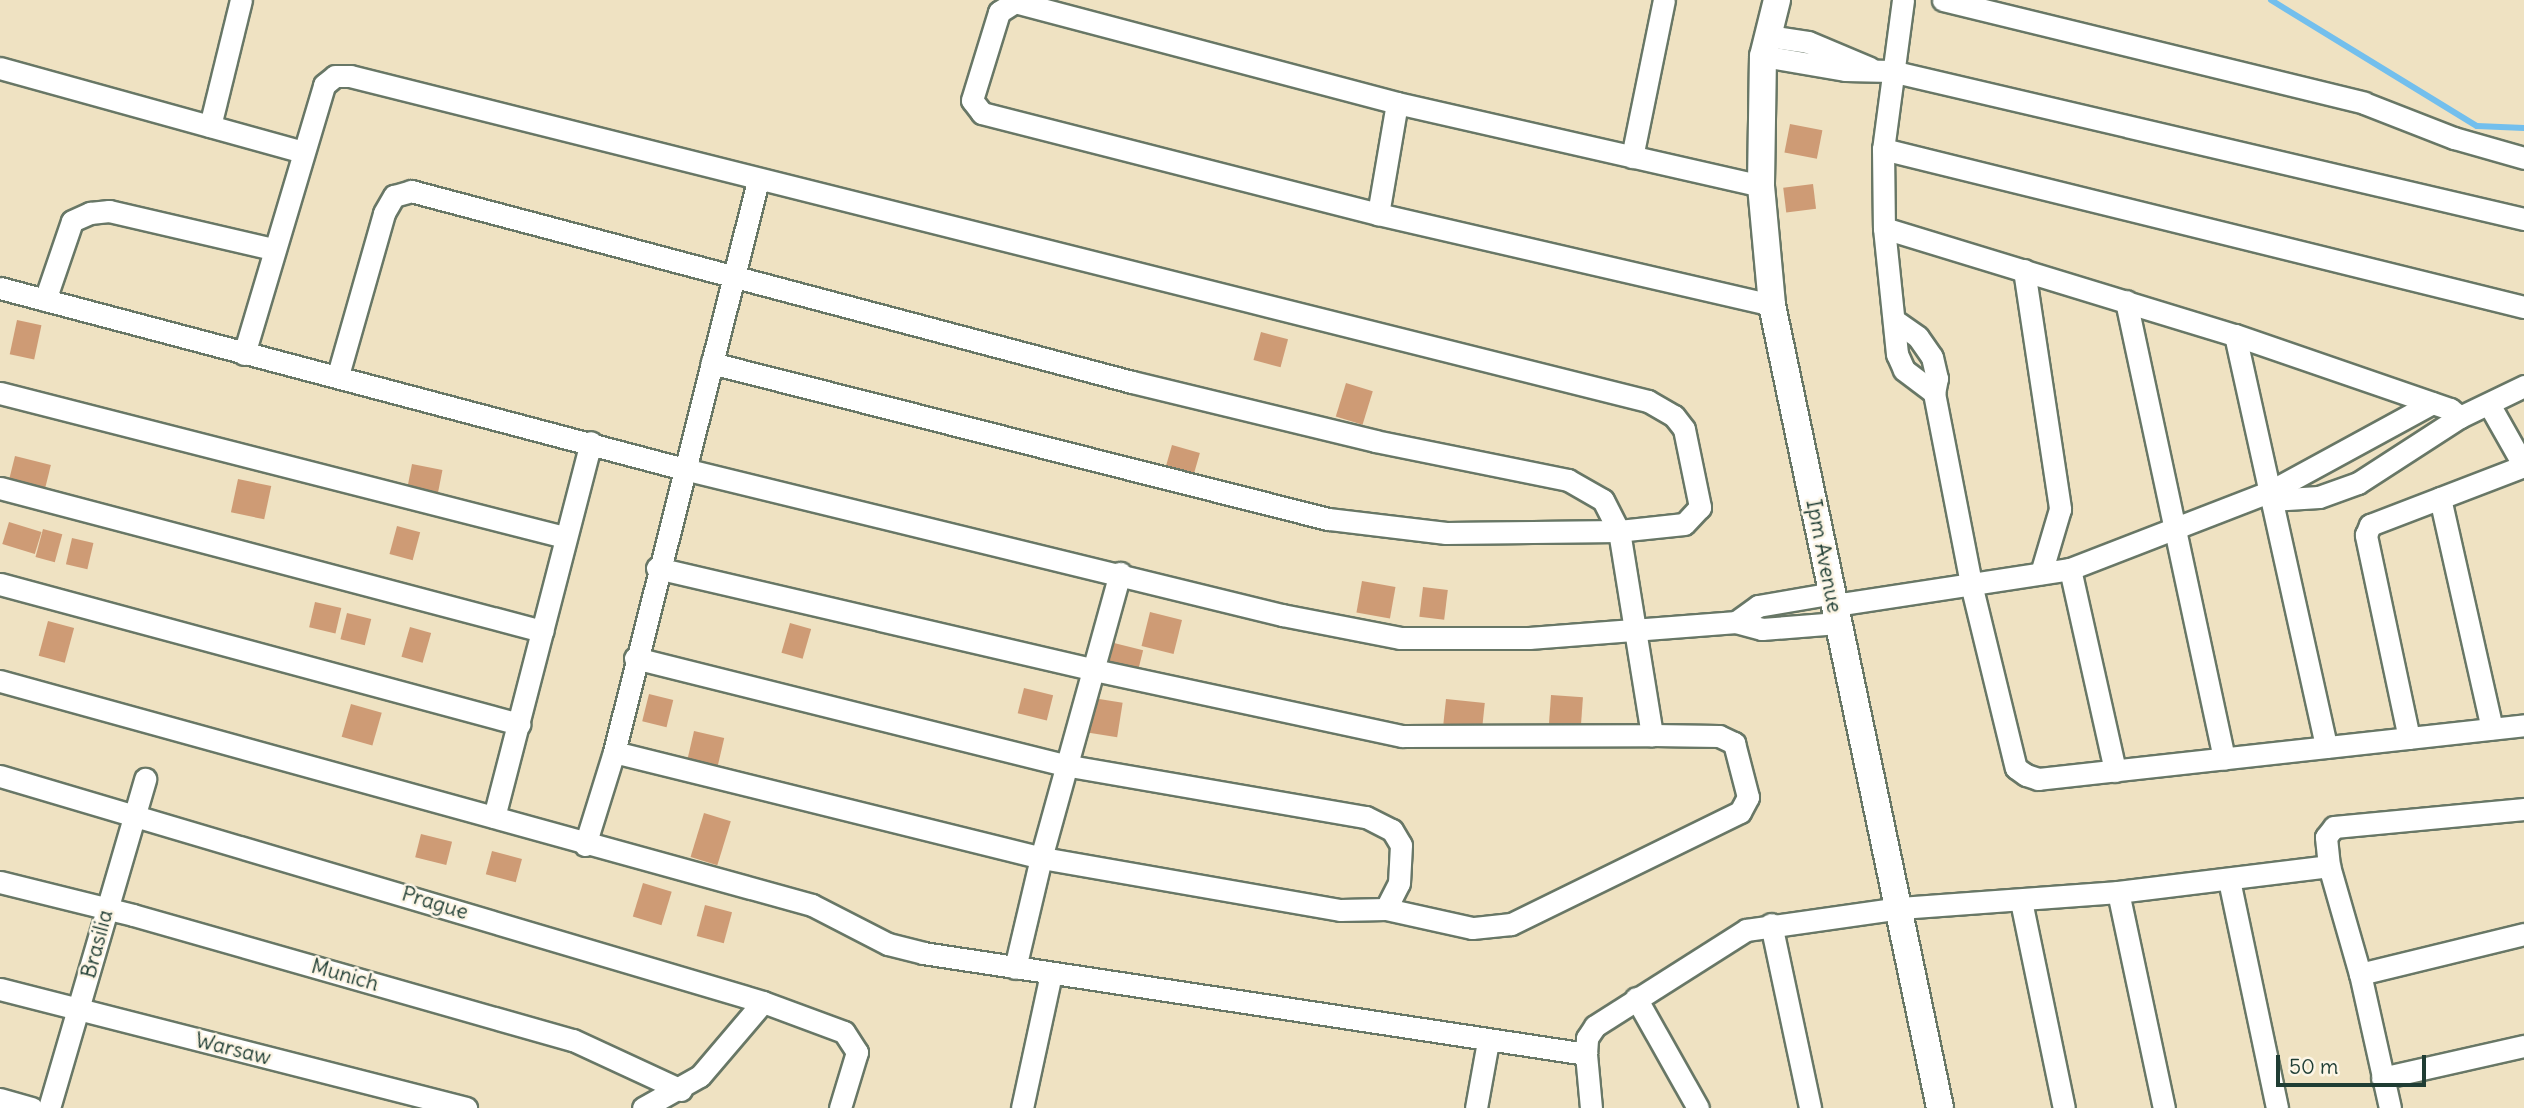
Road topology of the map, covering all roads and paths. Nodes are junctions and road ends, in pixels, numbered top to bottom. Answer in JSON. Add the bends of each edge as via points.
{"nodes":[{"id":1,"x":241,"y":0,"type":"edge"},
{"id":2,"x":1664,"y":0,"type":"edge"},
{"id":3,"x":1777,"y":0,"type":"edge"},
{"id":4,"x":1903,"y":0,"type":"edge"},
{"id":5,"x":1943,"y":0,"type":"edge"},
{"id":6,"x":1765,"y":46,"type":"junction"},
{"id":7,"x":0,"y":68,"type":"edge"},
{"id":8,"x":1881,"y":70,"type":"junction"},
{"id":9,"x":1397,"y":103,"type":"junction"},
{"id":10,"x":210,"y":126,"type":"junction"},
{"id":11,"x":1882,"y":149,"type":"junction"},
{"id":12,"x":303,"y":152,"type":"junction"},
{"id":13,"x":1632,"y":157,"type":"junction"},
{"id":14,"x":2524,"y":158,"type":"edge"},
{"id":15,"x":758,"y":181,"type":"junction"},
{"id":16,"x":1761,"y":186,"type":"junction"},
{"id":17,"x":1378,"y":214,"type":"junction"},
{"id":18,"x":2524,"y":219,"type":"edge"},
{"id":19,"x":1884,"y":228,"type":"junction"},
{"id":20,"x":272,"y":249,"type":"junction"},
{"id":21,"x":2024,"y":270,"type":"junction"},
{"id":22,"x":734,"y":274,"type":"junction"},
{"id":23,"x":0,"y":288,"type":"edge"},
{"id":24,"x":45,"y":300,"type":"junction"},
{"id":25,"x":2126,"y":301,"type":"junction"},
{"id":26,"x":1772,"y":305,"type":"junction"},
{"id":27,"x":2524,"y":307,"type":"edge"},
{"id":28,"x":1895,"y":320,"type":"junction"},
{"id":29,"x":2235,"y":335,"type":"junction"},
{"id":30,"x":244,"y":354,"type":"junction"},
{"id":31,"x":711,"y":363,"type":"junction"},
{"id":32,"x":338,"y":375,"type":"junction"},
{"id":33,"x":2524,"y":386,"type":"edge"},
{"id":34,"x":0,"y":393,"type":"edge"},
{"id":35,"x":1934,"y":393,"type":"junction"},
{"id":36,"x":2432,"y":403,"type":"junction"},
{"id":37,"x":2490,"y":406,"type":"junction"},
{"id":38,"x":2460,"y":417,"type":"junction"},
{"id":39,"x":591,"y":442,"type":"junction"},
{"id":40,"x":2524,"y":466,"type":"edge"},
{"id":41,"x":684,"y":470,"type":"junction"},
{"id":42,"x":0,"y":488,"type":"edge"},
{"id":43,"x":2270,"y":496,"type":"junction"},
{"id":44,"x":2440,"y":498,"type":"junction"},
{"id":45,"x":2175,"y":527,"type":"junction"},
{"id":46,"x":1619,"y":531,"type":"junction"},
{"id":47,"x":565,"y":537,"type":"junction"},
{"id":48,"x":657,"y":568,"type":"junction"},
{"id":49,"x":2070,"y":569,"type":"junction"},
{"id":50,"x":1120,"y":573,"type":"junction"},
{"id":51,"x":2041,"y":573,"type":"junction"},
{"id":52,"x":0,"y":584,"type":"edge"},
{"id":53,"x":1971,"y":584,"type":"junction"},
{"id":54,"x":1835,"y":607,"type":"junction"},
{"id":55,"x":1736,"y":622,"type":"junction"},
{"id":56,"x":542,"y":631,"type":"junction"},
{"id":57,"x":1635,"y":631,"type":"junction"},
{"id":58,"x":635,"y":658,"type":"junction"},
{"id":59,"x":1094,"y":670,"type":"junction"},
{"id":60,"x":0,"y":681,"type":"edge"},
{"id":61,"x":519,"y":724,"type":"junction"},
{"id":62,"x":2524,"y":725,"type":"edge"},
{"id":63,"x":2492,"y":728,"type":"junction"},
{"id":64,"x":1653,"y":735,"type":"junction"},
{"id":65,"x":2409,"y":738,"type":"junction"},
{"id":66,"x":2326,"y":747,"type":"junction"},
{"id":67,"x":614,"y":752,"type":"junction"},
{"id":68,"x":2224,"y":759,"type":"junction"},
{"id":69,"x":1064,"y":765,"type":"junction"},
{"id":70,"x":2115,"y":771,"type":"junction"},
{"id":71,"x":0,"y":775,"type":"edge"},
{"id":72,"x":145,"y":779,"type":"dead end"},
{"id":73,"x":2524,"y":809,"type":"edge"},
{"id":74,"x":134,"y":813,"type":"junction"},
{"id":75,"x":494,"y":817,"type":"junction"},
{"id":76,"x":585,"y":845,"type":"junction"},
{"id":77,"x":1041,"y":858,"type":"junction"},
{"id":78,"x":2329,"y":866,"type":"junction"},
{"id":79,"x":2229,"y":880,"type":"junction"},
{"id":80,"x":0,"y":882,"type":"edge"},
{"id":81,"x":2118,"y":892,"type":"junction"},
{"id":82,"x":2021,"y":901,"type":"junction"},
{"id":83,"x":1900,"y":908,"type":"junction"},
{"id":84,"x":1387,"y":909,"type":"junction"},
{"id":85,"x":106,"y":910,"type":"junction"},
{"id":86,"x":1771,"y":924,"type":"junction"},
{"id":87,"x":2524,"y":934,"type":"edge"},
{"id":88,"x":1016,"y":968,"type":"junction"},
{"id":89,"x":1051,"y":974,"type":"junction"},
{"id":90,"x":2360,"y":974,"type":"junction"},
{"id":91,"x":0,"y":989,"type":"edge"},
{"id":92,"x":1636,"y":998,"type":"junction"},
{"id":93,"x":763,"y":1002,"type":"junction"},
{"id":94,"x":79,"y":1010,"type":"junction"},
{"id":95,"x":1488,"y":1041,"type":"junction"},
{"id":96,"x":2524,"y":1046,"type":"edge"},
{"id":97,"x":1586,"y":1054,"type":"junction"},
{"id":98,"x":2382,"y":1078,"type":"junction"},
{"id":99,"x":681,"y":1090,"type":"junction"},
{"id":100,"x":0,"y":1099,"type":"edge"},
{"id":101,"x":32,"y":1108,"type":"edge"},
{"id":102,"x":49,"y":1108,"type":"edge"},
{"id":103,"x":467,"y":1108,"type":"edge"},
{"id":104,"x":643,"y":1108,"type":"edge"},
{"id":105,"x":840,"y":1108,"type":"edge"},
{"id":106,"x":1022,"y":1108,"type":"edge"},
{"id":107,"x":1476,"y":1108,"type":"edge"},
{"id":108,"x":1591,"y":1108,"type":"edge"},
{"id":109,"x":1698,"y":1108,"type":"edge"},
{"id":110,"x":1810,"y":1108,"type":"edge"},
{"id":111,"x":1940,"y":1108,"type":"edge"},
{"id":112,"x":2064,"y":1108,"type":"edge"},
{"id":113,"x":2164,"y":1108,"type":"edge"},
{"id":114,"x":2277,"y":1108,"type":"edge"},
{"id":115,"x":2390,"y":1108,"type":"edge"}],
"edges":[{"from":1,"to":10,"type":"street"},
{"from":2,"to":13,"type":"street"},
{"from":3,"to":6,"type":"street","name":"Ipm Avenue"},
{"from":4,"to":8,"type":"street"},
{"from":5,"to":14,"type":"street","via":[[2364,103],[2454,138]]},
{"from":6,"to":8,"type":"street","via":[[1808,42]]},
{"from":6,"to":16,"type":"street","name":"Ipm Avenue"},
{"from":7,"to":10,"type":"street"},
{"from":8,"to":11,"type":"street"},
{"from":8,"to":18,"type":"street"},
{"from":9,"to":13,"type":"street"},
{"from":9,"to":17,"type":"street"},
{"from":9,"to":17,"type":"street","via":[[1015,2],[999,12],[972,100],[982,113]]},
{"from":10,"to":12,"type":"street"},
{"from":11,"to":19,"type":"street"},
{"from":11,"to":27,"type":"street"},
{"from":12,"to":15,"type":"street","via":[[324,85],[335,76],[351,76]]},
{"from":12,"to":20,"type":"street"},
{"from":13,"to":16,"type":"street"},
{"from":15,"to":22,"type":"street"},
{"from":15,"to":46,"type":"street","via":[[1648,401],[1674,416],[1684,429],[1700,507],[1684,524]]},
{"from":16,"to":26,"type":"street","name":"Ipm Avenue"},
{"from":17,"to":26,"type":"street"},
{"from":19,"to":21,"type":"street"},
{"from":19,"to":28,"type":"street"},
{"from":20,"to":24,"type":"street","via":[[109,211],[90,213],[72,222]]},
{"from":20,"to":30,"type":"street"},
{"from":21,"to":25,"type":"street"},
{"from":21,"to":51,"type":"street","via":[[2060,509]]},
{"from":22,"to":31,"type":"street"},
{"from":22,"to":32,"type":"street","via":[[411,191],[394,196],[384,213]]},
{"from":22,"to":46,"type":"street","via":[[1146,385],[1375,441],[1568,480],[1603,500]]},
{"from":23,"to":24,"type":"street"},
{"from":24,"to":30,"type":"street"},
{"from":25,"to":29,"type":"street"},
{"from":25,"to":45,"type":"street"},
{"from":26,"to":54,"type":"street","name":"Ipm Avenue"},
{"from":28,"to":35,"type":"street","via":[[1897,354],[1904,370]]},
{"from":28,"to":35,"type":"street","via":[[1918,337],[1932,357],[1937,378]]},
{"from":29,"to":36,"type":"street"},
{"from":29,"to":43,"type":"street"},
{"from":30,"to":32,"type":"street"},
{"from":31,"to":41,"type":"street"},
{"from":31,"to":46,"type":"street","via":[[1328,519],[1446,533]]},
{"from":32,"to":39,"type":"street"},
{"from":33,"to":37,"type":"street"},
{"from":34,"to":47,"type":"street"},
{"from":35,"to":53,"type":"street"},
{"from":36,"to":38,"type":"street"},
{"from":36,"to":43,"type":"street"},
{"from":37,"to":38,"type":"street"},
{"from":37,"to":40,"type":"street"},
{"from":38,"to":43,"type":"street","via":[[2358,483],[2319,497]]},
{"from":39,"to":41,"type":"street"},
{"from":39,"to":47,"type":"street"},
{"from":40,"to":44,"type":"street"},
{"from":41,"to":48,"type":"street"},
{"from":41,"to":50,"type":"street"},
{"from":42,"to":56,"type":"street"},
{"from":43,"to":45,"type":"street"},
{"from":43,"to":66,"type":"street"},
{"from":44,"to":63,"type":"street"},
{"from":44,"to":65,"type":"street","via":[[2370,525],[2365,544]]},
{"from":45,"to":49,"type":"street"},
{"from":45,"to":68,"type":"street"},
{"from":46,"to":57,"type":"street"},
{"from":47,"to":56,"type":"street"},
{"from":48,"to":58,"type":"street"},
{"from":48,"to":59,"type":"street"},
{"from":49,"to":51,"type":"street"},
{"from":49,"to":70,"type":"street"},
{"from":50,"to":57,"type":"street","via":[[1282,615],[1400,638],[1529,638]]},
{"from":50,"to":59,"type":"street"},
{"from":51,"to":53,"type":"street"},
{"from":52,"to":61,"type":"street"},
{"from":53,"to":54,"type":"street"},
{"from":53,"to":70,"type":"street","via":[[2016,768],[2038,779]]},
{"from":54,"to":55,"type":"street","via":[[1762,628]]},
{"from":54,"to":55,"type":"street","via":[[1758,606]]},
{"from":54,"to":83,"type":"street","name":"Ipm Avenue"},
{"from":55,"to":57,"type":"street"},
{"from":56,"to":61,"type":"street"},
{"from":57,"to":64,"type":"street"},
{"from":58,"to":67,"type":"street"},
{"from":58,"to":69,"type":"street"},
{"from":59,"to":64,"type":"street","via":[[1402,736]]},
{"from":59,"to":69,"type":"street"},
{"from":60,"to":75,"type":"street"},
{"from":61,"to":75,"type":"street"},
{"from":62,"to":63,"type":"street"},
{"from":63,"to":65,"type":"street"},
{"from":64,"to":84,"type":"street","via":[[1719,736],[1734,743],[1748,797],[1740,812],[1511,924],[1472,929]]},
{"from":65,"to":66,"type":"street"},
{"from":66,"to":68,"type":"street"},
{"from":67,"to":76,"type":"street"},
{"from":67,"to":77,"type":"street"},
{"from":68,"to":70,"type":"street"},
{"from":69,"to":77,"type":"street"},
{"from":69,"to":84,"type":"street","via":[[1366,817],[1392,830],[1402,845],[1399,883]]},
{"from":71,"to":74,"type":"street","name":"Prague"},
{"from":72,"to":74,"type":"street","name":"Brasilia"},
{"from":73,"to":78,"type":"street","via":[[2334,827],[2326,837]]},
{"from":74,"to":85,"type":"street","name":"Brasilia"},
{"from":74,"to":93,"type":"street","name":"Prague"},
{"from":75,"to":76,"type":"street"},
{"from":76,"to":88,"type":"street","via":[[812,905],[888,944]]},
{"from":77,"to":84,"type":"street","via":[[1340,910]]},
{"from":77,"to":88,"type":"street"},
{"from":78,"to":79,"type":"street"},
{"from":78,"to":90,"type":"street"},
{"from":79,"to":81,"type":"street"},
{"from":79,"to":114,"type":"street"},
{"from":80,"to":85,"type":"street","name":"Munich"},
{"from":81,"to":82,"type":"street"},
{"from":81,"to":113,"type":"street"},
{"from":82,"to":83,"type":"street"},
{"from":82,"to":112,"type":"street"},
{"from":83,"to":86,"type":"street"},
{"from":83,"to":111,"type":"street","name":"Ipm Avenue"},
{"from":85,"to":94,"type":"street","name":"Brasilia"},
{"from":85,"to":99,"type":"street","name":"Munich","via":[[573,1040]]},
{"from":86,"to":92,"type":"street","via":[[1745,930]]},
{"from":86,"to":110,"type":"street"},
{"from":87,"to":90,"type":"street"},
{"from":88,"to":89,"type":"street"},
{"from":89,"to":95,"type":"street"},
{"from":89,"to":106,"type":"street"},
{"from":90,"to":98,"type":"street"},
{"from":91,"to":94,"type":"street","name":"Warsaw"},
{"from":92,"to":97,"type":"street","via":[[1594,1027],[1587,1038]]},
{"from":92,"to":109,"type":"street"},
{"from":93,"to":99,"type":"street","via":[[718,1059]]},
{"from":93,"to":105,"type":"street","name":"Prague","via":[[844,1032],[857,1052]]},
{"from":94,"to":102,"type":"street","name":"Brasilia"},
{"from":94,"to":103,"type":"street","name":"Warsaw"},
{"from":95,"to":97,"type":"street"},
{"from":95,"to":107,"type":"street"},
{"from":96,"to":98,"type":"street"},
{"from":97,"to":108,"type":"street"},
{"from":98,"to":115,"type":"street"},
{"from":99,"to":104,"type":"street"},
{"from":100,"to":101,"type":"street"}]}
